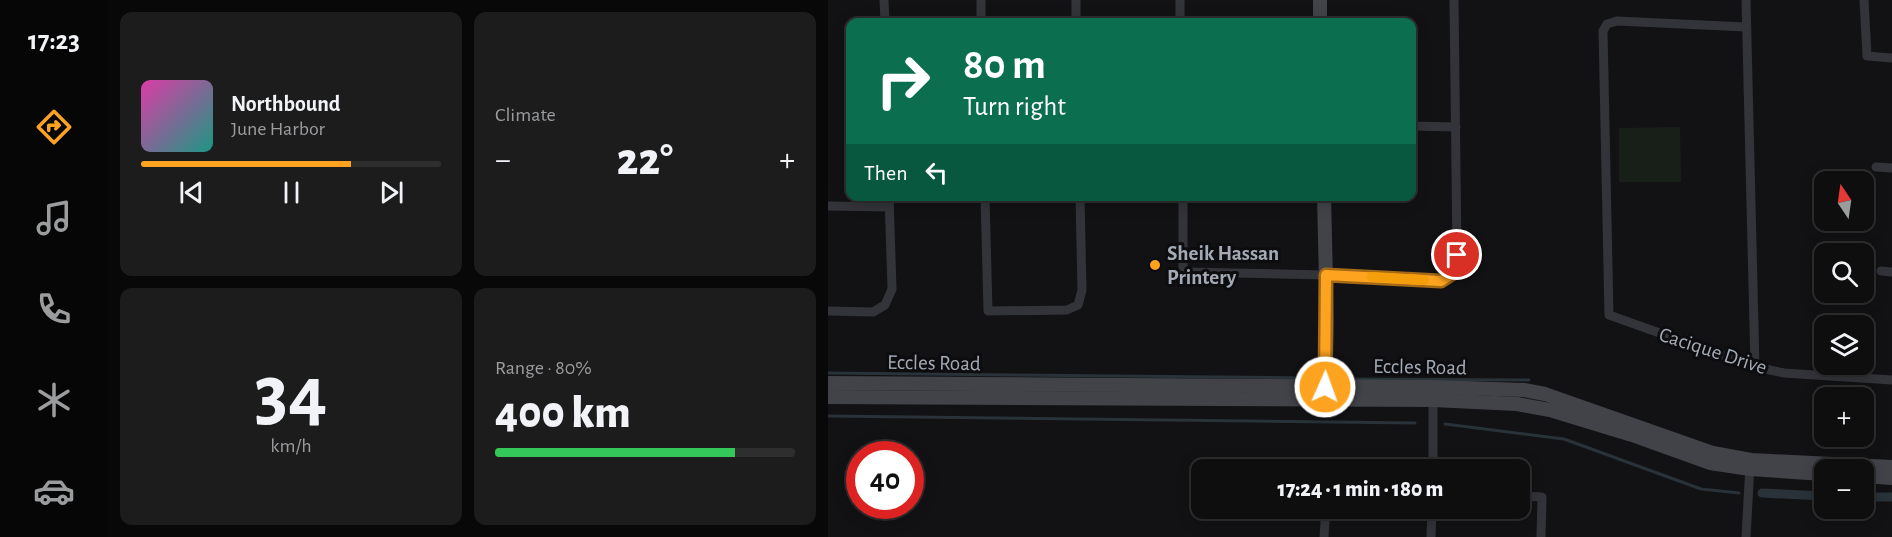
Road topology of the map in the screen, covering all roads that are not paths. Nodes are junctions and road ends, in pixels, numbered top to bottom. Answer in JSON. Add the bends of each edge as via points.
{"nodes":[{"id":1,"x":884,"y":0,"type":"edge"},
{"id":2,"x":981,"y":0,"type":"edge"},
{"id":3,"x":1076,"y":0,"type":"edge"},
{"id":4,"x":1180,"y":0,"type":"edge"},
{"id":5,"x":1320,"y":0,"type":"edge"},
{"id":6,"x":1454,"y":0,"type":"edge"},
{"id":7,"x":1746,"y":0,"type":"edge"},
{"id":8,"x":1863,"y":0,"type":"edge"},
{"id":9,"x":885,"y":18,"type":"edge"},
{"id":10,"x":981,"y":18,"type":"edge"},
{"id":11,"x":1076,"y":18,"type":"edge"},
{"id":12,"x":1180,"y":18,"type":"edge"},
{"id":13,"x":1320,"y":18,"type":"edge"},
{"id":14,"x":1746,"y":27,"type":"junction"},
{"id":15,"x":1892,"y":58,"type":"edge"},
{"id":16,"x":1416,"y":126,"type":"edge"},
{"id":17,"x":1456,"y":127,"type":"junction"},
{"id":18,"x":1876,"y":167,"type":"dead end"},
{"id":19,"x":1892,"y":168,"type":"edge"},
{"id":20,"x":889,"y":201,"type":"edge"},
{"id":21,"x":985,"y":201,"type":"edge"},
{"id":22,"x":1080,"y":201,"type":"edge"},
{"id":23,"x":1183,"y":201,"type":"edge"},
{"id":24,"x":1324,"y":201,"type":"edge"},
{"id":25,"x":828,"y":206,"type":"edge"},
{"id":26,"x":889,"y":207,"type":"junction"},
{"id":27,"x":1881,"y":271,"type":"dead end"},
{"id":28,"x":1892,"y":272,"type":"edge"},
{"id":29,"x":1326,"y":275,"type":"junction"},
{"id":30,"x":828,"y":311,"type":"edge"},
{"id":31,"x":1755,"y":367,"type":"junction"},
{"id":32,"x":1892,"y":380,"type":"edge"},
{"id":33,"x":828,"y":383,"type":"edge"},
{"id":34,"x":1325,"y":394,"type":"junction"},
{"id":35,"x":1433,"y":394,"type":"junction"},
{"id":36,"x":828,"y":398,"type":"edge"},
{"id":37,"x":1433,"y":459,"type":"edge"},
{"id":38,"x":1750,"y":464,"type":"junction"},
{"id":39,"x":1892,"y":467,"type":"edge"},
{"id":40,"x":1814,"y":473,"type":"edge"},
{"id":41,"x":1874,"y":477,"type":"edge"},
{"id":42,"x":1892,"y":478,"type":"edge"},
{"id":43,"x":1530,"y":496,"type":"edge"},
{"id":44,"x":1325,"y":519,"type":"edge"},
{"id":45,"x":1432,"y":519,"type":"edge"},
{"id":46,"x":1324,"y":537,"type":"edge"},
{"id":47,"x":1431,"y":537,"type":"edge"},
{"id":48,"x":1541,"y":537,"type":"edge"},
{"id":49,"x":1746,"y":537,"type":"edge"}],
"edges":[{"from":1,"to":9,"type":"street"},
{"from":2,"to":10,"type":"street"},
{"from":3,"to":11,"type":"street"},
{"from":4,"to":12,"type":"street"},
{"from":5,"to":13,"type":"street"},
{"from":6,"to":17,"type":"street"},
{"from":7,"to":14,"type":"street"},
{"from":8,"to":15,"type":"street","via":[[1867,56]]},
{"from":14,"to":31,"type":"street"},
{"from":14,"to":31,"type":"street","name":"Cacique Drive","via":[[1617,21],[1608,24],[1604,31],[1609,315]]},
{"from":16,"to":17,"type":"street"},
{"from":17,"to":29,"type":"street","via":[[1457,255],[1452,274],[1441,281]]},
{"from":18,"to":19,"type":"street"},
{"from":20,"to":26,"type":"street"},
{"from":21,"to":22,"type":"street","via":[[988,311],[1067,310],[1078,305],[1082,290]]},
{"from":23,"to":29,"type":"street","via":[[1183,272]]},
{"from":24,"to":29,"type":"street"},
{"from":25,"to":26,"type":"street"},
{"from":26,"to":30,"type":"street","via":[[892,289],[885,305],[873,312]]},
{"from":27,"to":28,"type":"street"},
{"from":29,"to":34,"type":"street"},
{"from":31,"to":32,"type":"street","name":"Cacique Drive","via":[[1784,373]]},
{"from":33,"to":34,"type":"street","name":"Eccles Road"},
{"from":34,"to":35,"type":"street","name":"Eccles Road"},
{"from":34,"to":36,"type":"street","name":"Eccles Road"},
{"from":35,"to":37,"type":"street"},
{"from":35,"to":38,"type":"street","name":"Eccles Road","via":[[1550,410],[1710,463]]},
{"from":38,"to":39,"type":"street","name":"Eccles Road"},
{"from":38,"to":40,"type":"street","name":"Eccles Road"},
{"from":38,"to":49,"type":"street"},
{"from":41,"to":42,"type":"street"},
{"from":43,"to":48,"type":"street","via":[[1542,497]]},
{"from":44,"to":46,"type":"street"},
{"from":45,"to":47,"type":"street"}]}
